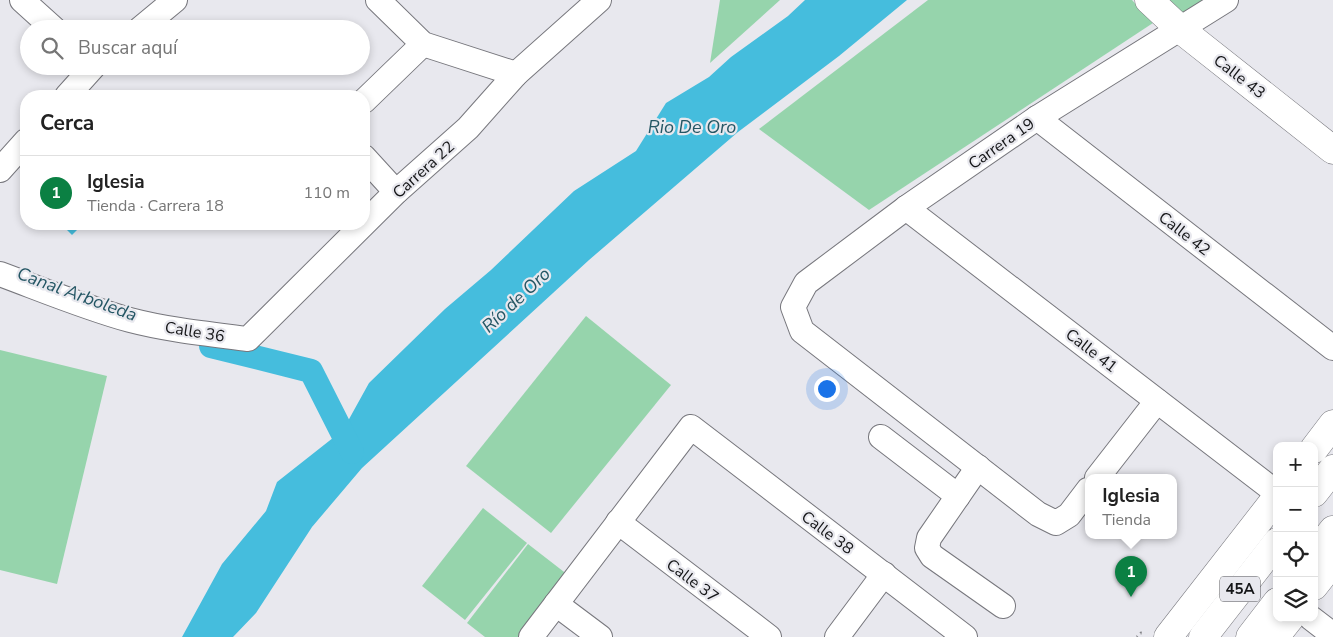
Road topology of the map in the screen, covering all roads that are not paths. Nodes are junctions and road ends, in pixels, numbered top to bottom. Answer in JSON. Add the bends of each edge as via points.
{"nodes":[{"id":1,"x":22,"y":0,"type":"edge"},
{"id":2,"x":175,"y":0,"type":"edge"},
{"id":3,"x":378,"y":0,"type":"edge"},
{"id":4,"x":599,"y":0,"type":"edge"},
{"id":5,"x":1149,"y":0,"type":"edge"},
{"id":6,"x":1226,"y":0,"type":"edge"},
{"id":7,"x":44,"y":20,"type":"edge"},
{"id":8,"x":151,"y":20,"type":"edge"},
{"id":9,"x":1180,"y":29,"type":"junction"},
{"id":10,"x":423,"y":44,"type":"junction"},
{"id":11,"x":516,"y":74,"type":"junction"},
{"id":12,"x":86,"y":75,"type":"edge"},
{"id":13,"x":72,"y":90,"type":"edge"},
{"id":14,"x":370,"y":95,"type":"edge"},
{"id":15,"x":1037,"y":118,"type":"junction"},
{"id":16,"x":20,"y":148,"type":"edge"},
{"id":17,"x":1333,"y":150,"type":"edge"},
{"id":18,"x":370,"y":164,"type":"edge"},
{"id":19,"x":0,"y":170,"type":"edge"},
{"id":20,"x":396,"y":192,"type":"junction"},
{"id":21,"x":906,"y":208,"type":"junction"},
{"id":22,"x":370,"y":218,"type":"edge"},
{"id":23,"x":358,"y":230,"type":"edge"},
{"id":24,"x":0,"y":274,"type":"edge"},
{"id":25,"x":248,"y":339,"type":"joint"},
{"id":26,"x":1333,"y":348,"type":"edge"},
{"id":27,"x":1157,"y":400,"type":"junction"},
{"id":28,"x":1333,"y":424,"type":"edge"},
{"id":29,"x":881,"y":437,"type":"dead end"},
{"id":30,"x":1318,"y":444,"type":"edge"},
{"id":31,"x":978,"y":467,"type":"junction"},
{"id":32,"x":1333,"y":469,"type":"edge"},
{"id":33,"x":1100,"y":474,"type":"edge"},
{"id":34,"x":1318,"y":488,"type":"edge"},
{"id":35,"x":1273,"y":490,"type":"edge"},
{"id":36,"x":1085,"y":494,"type":"edge"},
{"id":37,"x":958,"y":496,"type":"junction"},
{"id":38,"x":1273,"y":503,"type":"edge"},
{"id":39,"x":618,"y":522,"type":"junction"},
{"id":40,"x":1333,"y":530,"type":"edge"},
{"id":41,"x":1273,"y":547,"type":"edge"},
{"id":42,"x":1318,"y":549,"type":"edge"},
{"id":43,"x":1333,"y":562,"type":"edge"},
{"id":44,"x":884,"y":574,"type":"junction"},
{"id":45,"x":1318,"y":581,"type":"edge"},
{"id":46,"x":556,"y":604,"type":"junction"},
{"id":47,"x":1003,"y":606,"type":"dead end"},
{"id":48,"x":1273,"y":607,"type":"edge"},
{"id":49,"x":1287,"y":622,"type":"edge"},
{"id":50,"x":1316,"y":622,"type":"edge"},
{"id":51,"x":1333,"y":635,"type":"edge"},
{"id":52,"x":532,"y":637,"type":"edge"},
{"id":53,"x":600,"y":637,"type":"edge"},
{"id":54,"x":768,"y":637,"type":"edge"},
{"id":55,"x":837,"y":637,"type":"edge"},
{"id":56,"x":965,"y":637,"type":"edge"},
{"id":57,"x":1168,"y":637,"type":"edge"},
{"id":58,"x":1203,"y":637,"type":"edge"},
{"id":59,"x":1250,"y":637,"type":"edge"},
{"id":60,"x":1275,"y":637,"type":"edge"}],
"edges":[{"from":1,"to":7,"type":"street"},
{"from":2,"to":8,"type":"street"},
{"from":3,"to":10,"type":"street"},
{"from":4,"to":11,"type":"street","name":"Carrera 22"},
{"from":5,"to":9,"type":"main road","name":"Calle 43"},
{"from":6,"to":9,"type":"street","name":"Carrera 19"},
{"from":9,"to":15,"type":"street","name":"Carrera 19"},
{"from":9,"to":17,"type":"main road","name":"Calle 43"},
{"from":10,"to":11,"type":"street"},
{"from":10,"to":14,"type":"street"},
{"from":11,"to":20,"type":"street","name":"Carrera 22","via":[[468,128]]},
{"from":12,"to":13,"type":"street"},
{"from":15,"to":21,"type":"street","name":"Carrera 19"},
{"from":15,"to":26,"type":"street","name":"Calle 42"},
{"from":16,"to":19,"type":"street"},
{"from":18,"to":20,"type":"street"},
{"from":20,"to":22,"type":"street","name":"Carrera 22"},
{"from":21,"to":27,"type":"street","name":"Calle 41"},
{"from":21,"to":31,"type":"street","name":"Carrera 19","via":[[806,283],[793,307],[802,331]]},
{"from":23,"to":25,"type":"street","name":"Carrera 22"},
{"from":24,"to":25,"type":"street","name":"Calle 36","via":[[131,320]]},
{"from":27,"to":33,"type":"street"},
{"from":27,"to":35,"type":"street","name":"Calle 41"},
{"from":28,"to":30,"type":"main road"},
{"from":29,"to":37,"type":"street"},
{"from":31,"to":36,"type":"street","via":[[1038,514],[1056,523],[1069,515]]},
{"from":31,"to":37,"type":"street"},
{"from":32,"to":34,"type":"main road"},
{"from":37,"to":47,"type":"street","via":[[929,538],[927,548],[932,556]]},
{"from":38,"to":57,"type":"main road"},
{"from":39,"to":44,"type":"street","name":"Calle 38","via":[[690,427]]},
{"from":39,"to":46,"type":"street"},
{"from":39,"to":54,"type":"street","name":"Calle 37"},
{"from":40,"to":42,"type":"main road"},
{"from":41,"to":58,"type":"main road","number":"45A"},
{"from":43,"to":45,"type":"main road"},
{"from":44,"to":55,"type":"street"},
{"from":44,"to":56,"type":"street","name":"Calle 38"},
{"from":46,"to":52,"type":"street"},
{"from":46,"to":53,"type":"street"},
{"from":48,"to":59,"type":"main road","number":"45A"},
{"from":49,"to":60,"type":"main road"},
{"from":50,"to":51,"type":"street"}]}
